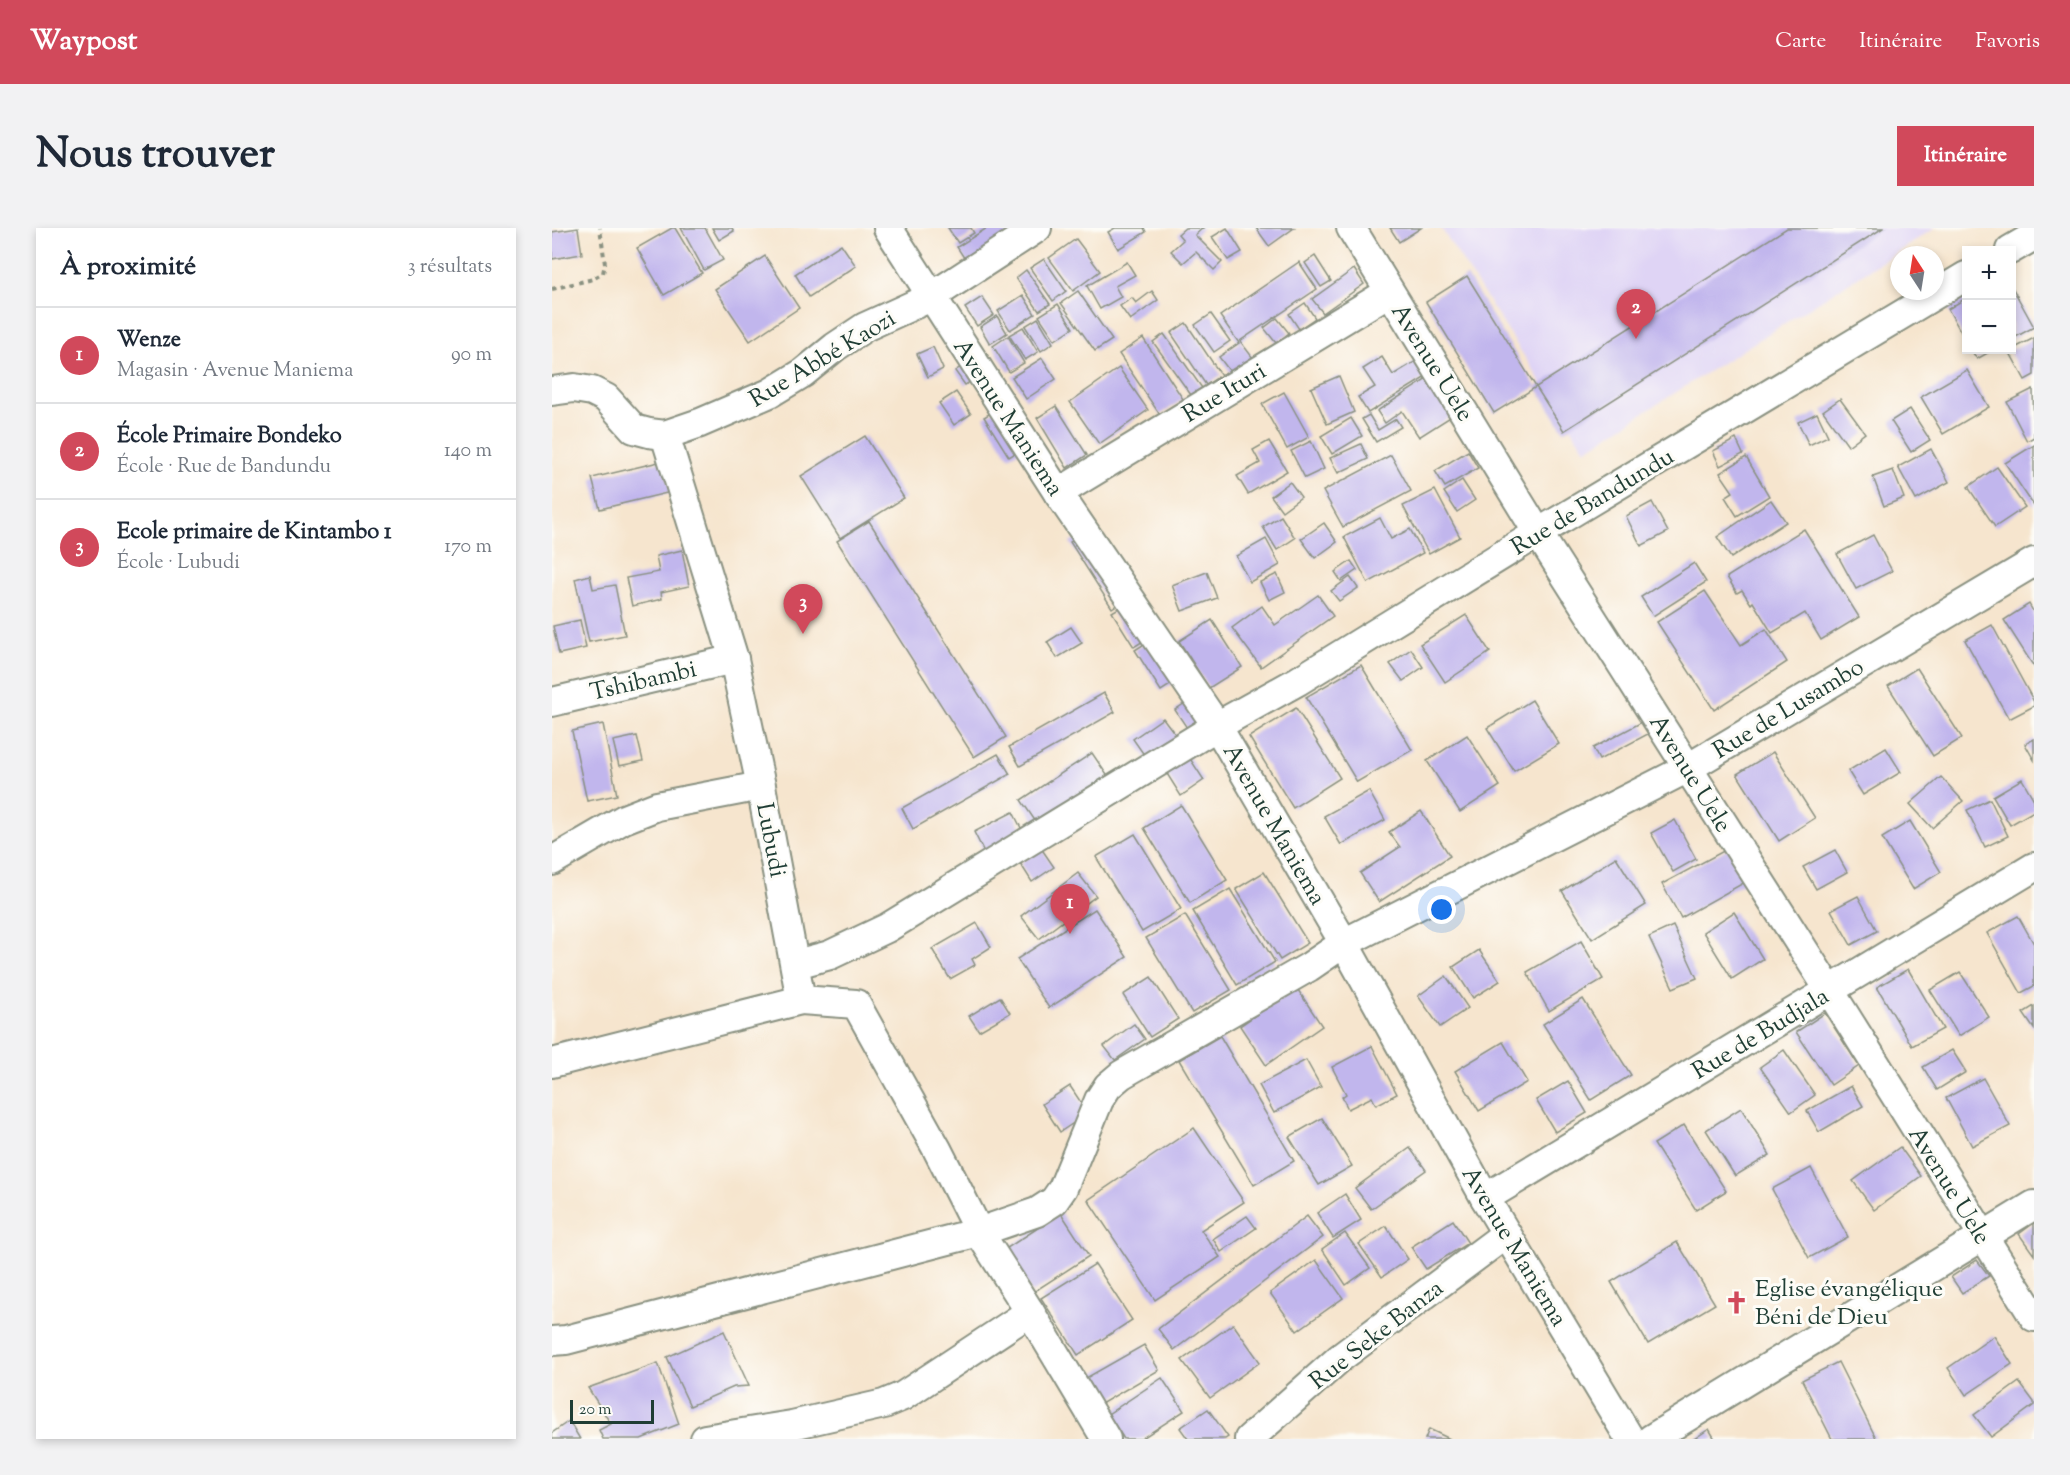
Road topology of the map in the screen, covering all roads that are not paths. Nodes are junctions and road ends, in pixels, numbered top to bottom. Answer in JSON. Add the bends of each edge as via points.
{"nodes":[{"id":1,"x":888,"y":228,"type":"edge"},
{"id":2,"x":1037,"y":228,"type":"edge"},
{"id":3,"x":1351,"y":228,"type":"edge"},
{"id":4,"x":2034,"y":236,"type":"edge"},
{"id":5,"x":2016,"y":246,"type":"edge"},
{"id":6,"x":1962,"y":278,"type":"edge"},
{"id":7,"x":1389,"y":292,"type":"junction"},
{"id":8,"x":931,"y":297,"type":"junction"},
{"id":9,"x":552,"y":391,"type":"edge"},
{"id":10,"x":665,"y":435,"type":"junction"},
{"id":11,"x":1058,"y":493,"type":"junction"},
{"id":12,"x":1538,"y":533,"type":"junction"},
{"id":13,"x":2034,"y":562,"type":"edge"},
{"id":14,"x":734,"y":659,"type":"junction"},
{"id":15,"x":552,"y":702,"type":"edge"},
{"id":16,"x":1217,"y":726,"type":"junction"},
{"id":17,"x":1688,"y":768,"type":"junction"},
{"id":18,"x":761,"y":786,"type":"junction"},
{"id":19,"x":552,"y":861,"type":"edge"},
{"id":20,"x":2034,"y":867,"type":"edge"},
{"id":21,"x":1344,"y":943,"type":"junction"},
{"id":22,"x":796,"y":964,"type":"junction"},
{"id":23,"x":1830,"y":991,"type":"junction"},
{"id":24,"x":801,"y":1000,"type":"junction"},
{"id":25,"x":552,"y":1063,"type":"edge"},
{"id":26,"x":1485,"y":1198,"type":"junction"},
{"id":27,"x":2034,"y":1204,"type":"edge"},
{"id":28,"x":979,"y":1232,"type":"junction"},
{"id":29,"x":1506,"y":1234,"type":"junction"},
{"id":30,"x":1982,"y":1236,"type":"junction"},
{"id":31,"x":1030,"y":1312,"type":"junction"},
{"id":32,"x":2034,"y":1317,"type":"edge"},
{"id":33,"x":552,"y":1341,"type":"edge"},
{"id":34,"x":705,"y":1439,"type":"edge"},
{"id":35,"x":1106,"y":1439,"type":"edge"},
{"id":36,"x":1249,"y":1439,"type":"edge"},
{"id":37,"x":1630,"y":1439,"type":"edge"},
{"id":38,"x":1651,"y":1439,"type":"edge"}],
"edges":[{"from":1,"to":8,"type":"street","name":"Avenue Maniema"},
{"from":2,"to":8,"type":"street","name":"Rue Abbé Kaozi"},
{"from":3,"to":7,"type":"street","name":"Avenue Uele"},
{"from":4,"to":5,"type":"street"},
{"from":6,"to":12,"type":"street","name":"Rue de Bandundu"},
{"from":7,"to":11,"type":"street","name":"Rue Ituri"},
{"from":7,"to":12,"type":"street","name":"Avenue Uele"},
{"from":8,"to":10,"type":"street","name":"Rue Abbé Kaozi","via":[[865,327],[770,393]]},
{"from":8,"to":11,"type":"street","name":"Avenue Maniema"},
{"from":9,"to":10,"type":"street","name":"Rue Abbé Kaozi","via":[[592,391],[606,398],[634,429]]},
{"from":10,"to":14,"type":"street","name":"Lubudi"},
{"from":11,"to":16,"type":"street","name":"Avenue Maniema"},
{"from":12,"to":16,"type":"street","name":"Rue de Bandundu","via":[[1298,681]]},
{"from":12,"to":17,"type":"street","name":"Avenue Uele"},
{"from":13,"to":17,"type":"street","name":"Rue de Lusambo"},
{"from":14,"to":15,"type":"street","name":"Tshibambi"},
{"from":14,"to":18,"type":"street","name":"Lubudi"},
{"from":16,"to":21,"type":"street","name":"Avenue Maniema"},
{"from":16,"to":22,"type":"street","name":"Rue de Bandundu","via":[[886,928],[830,955]]},
{"from":17,"to":21,"type":"street","name":"Rue de Lusambo"},
{"from":17,"to":23,"type":"street","name":"Avenue Uele"},
{"from":18,"to":19,"type":"street","via":[[657,806],[624,819]]},
{"from":18,"to":22,"type":"street","name":"Lubudi"},
{"from":20,"to":23,"type":"street","name":"Rue de Budjala"},
{"from":21,"to":26,"type":"street","name":"Avenue Maniema"},
{"from":21,"to":28,"type":"street","name":"Rue de Lusambo","via":[[1108,1086],[1054,1201],[1037,1212]]},
{"from":22,"to":24,"type":"street","name":"Lubudi"},
{"from":23,"to":26,"type":"street","name":"Rue de Budjala"},
{"from":23,"to":30,"type":"street","name":"Avenue Uele"},
{"from":24,"to":25,"type":"street"},
{"from":24,"to":28,"type":"street","via":[[856,1004]]},
{"from":26,"to":29,"type":"street","name":"Avenue Maniema"},
{"from":27,"to":30,"type":"street"},
{"from":28,"to":31,"type":"street"},
{"from":28,"to":33,"type":"street","name":"Rue de Lusambo"},
{"from":29,"to":36,"type":"street","name":"Rue Seke Banza","via":[[1341,1358]]},
{"from":29,"to":37,"type":"street","name":"Avenue Maniema"},
{"from":30,"to":32,"type":"street","name":"Avenue Uele"},
{"from":30,"to":38,"type":"street"},
{"from":31,"to":34,"type":"street","via":[[903,1396],[884,1404]]},
{"from":31,"to":35,"type":"street"}]}
